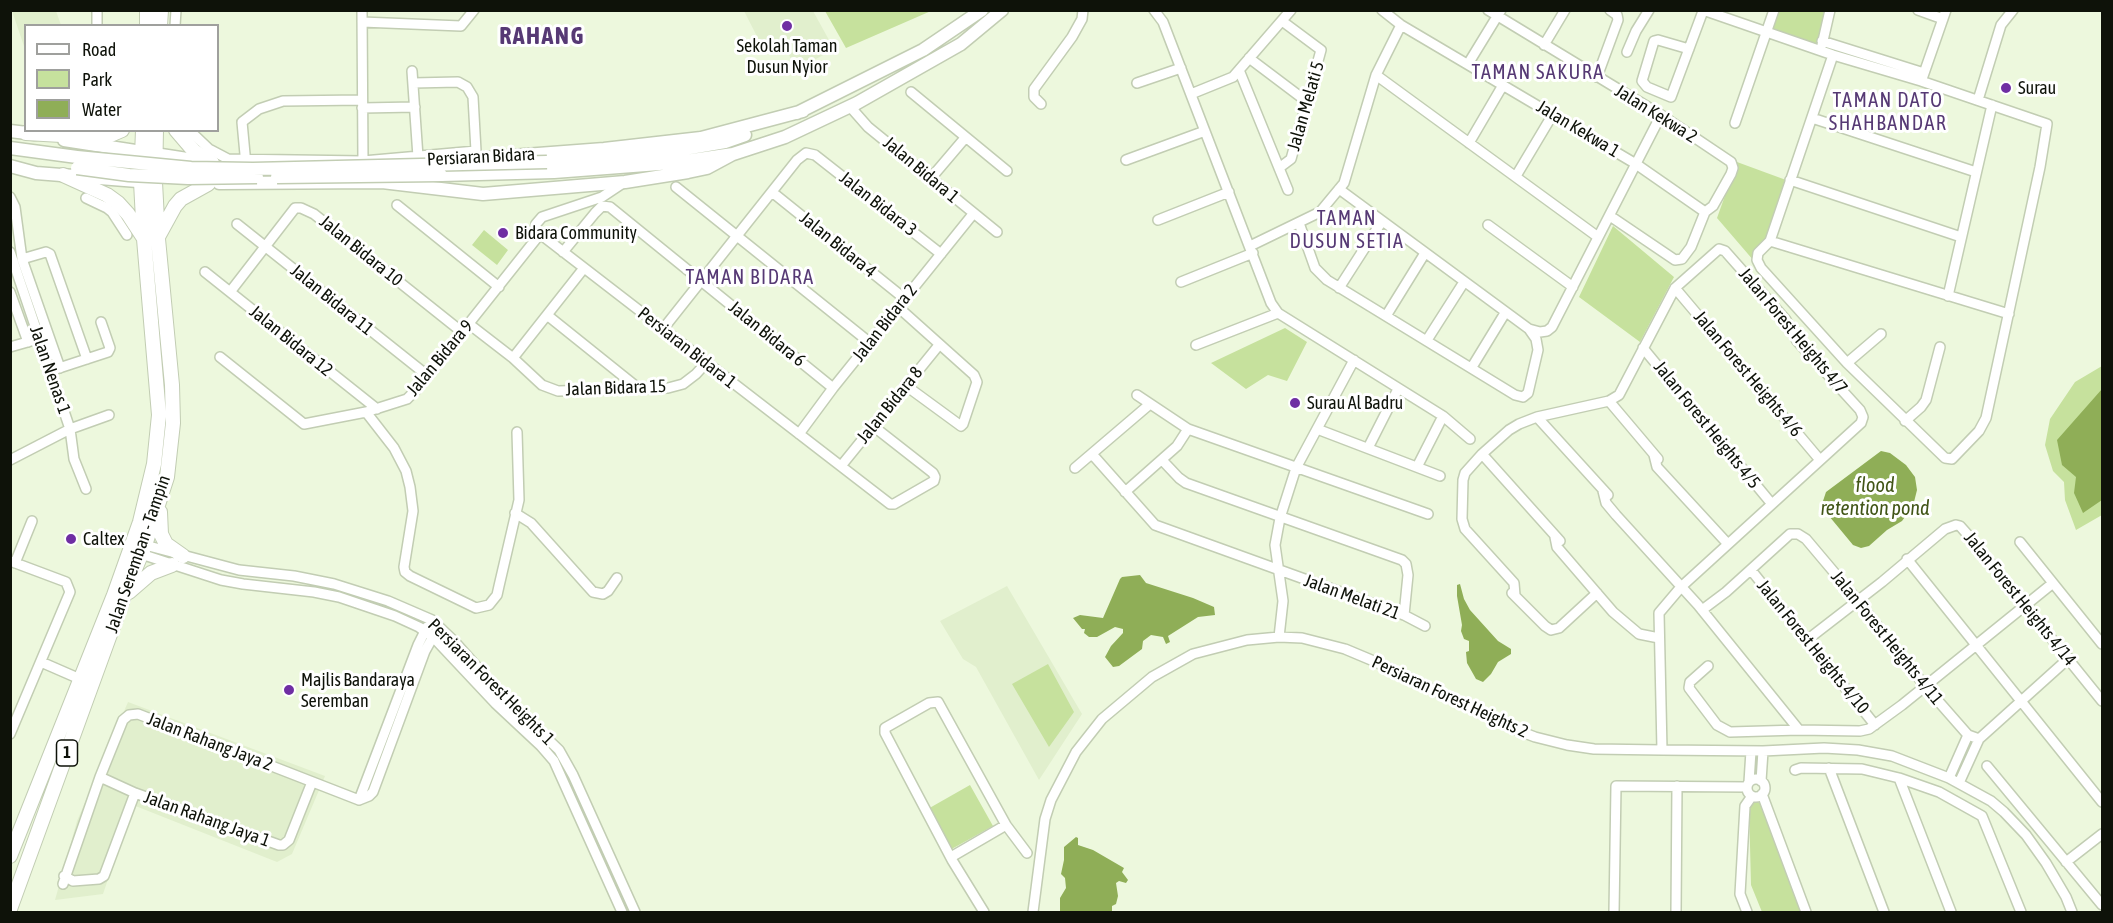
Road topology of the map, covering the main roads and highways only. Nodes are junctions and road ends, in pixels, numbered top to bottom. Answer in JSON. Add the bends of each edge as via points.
{"nodes":[{"id":1,"x":982,"y":10,"type":"edge"},
{"id":2,"x":1002,"y":10,"type":"edge"},
{"id":3,"x":803,"y":111,"type":"junction"},
{"id":4,"x":10,"y":131,"type":"edge"},
{"id":5,"x":117,"y":132,"type":"edge"},
{"id":6,"x":144,"y":132,"type":"edge"},
{"id":7,"x":155,"y":132,"type":"edge"},
{"id":8,"x":178,"y":132,"type":"edge"},
{"id":9,"x":26,"y":133,"type":"junction"},
{"id":10,"x":102,"y":147,"type":"junction"},
{"id":11,"x":10,"y":148,"type":"edge"},
{"id":12,"x":149,"y":154,"type":"junction"},
{"id":13,"x":733,"y":154,"type":"junction"},
{"id":14,"x":176,"y":158,"type":"junction"},
{"id":15,"x":77,"y":162,"type":"junction"},
{"id":16,"x":10,"y":164,"type":"edge"},
{"id":17,"x":212,"y":164,"type":"junction"},
{"id":18,"x":63,"y":176,"type":"junction"},
{"id":19,"x":104,"y":179,"type":"junction"},
{"id":20,"x":148,"y":182,"type":"junction"},
{"id":21,"x":182,"y":183,"type":"junction"},
{"id":22,"x":208,"y":183,"type":"junction"},
{"id":23,"x":151,"y":239,"type":"junction"},
{"id":24,"x":162,"y":495,"type":"junction"},
{"id":25,"x":183,"y":556,"type":"road end"},
{"id":26,"x":172,"y":566,"type":"road end"},
{"id":27,"x":124,"y":596,"type":"junction"},
{"id":28,"x":10,"y":856,"type":"edge"},
{"id":29,"x":10,"y":909,"type":"edge"}],
"edges":[{"from":1,"to":3,"type":"main road","via":[[923,50]]},
{"from":2,"to":13,"type":"main road","via":[[961,44],[857,103],[785,137]]},
{"from":3,"to":15,"type":"main road","name":"Persiaran Bidara","bridge":true,"via":[[725,142],[649,155],[547,162],[253,169]]},
{"from":3,"to":17,"type":"main road","name":"Persiaran Bidara","via":[[701,138],[657,144],[477,159]]},
{"from":4,"to":9,"type":"main road","name":"Persiaran Bidara"},
{"from":5,"to":9,"type":"highway","via":[[97,137]]},
{"from":6,"to":12,"type":"highway","number":"1"},
{"from":7,"to":12,"type":"highway","number":"1"},
{"from":8,"to":17,"type":"highway"},
{"from":9,"to":10,"type":"main road","name":"Persiaran Bidara"},
{"from":10,"to":12,"type":"main road","name":"Persiaran Bidara"},
{"from":10,"to":19,"type":"main road","via":[[113,163],[113,170]]},
{"from":11,"to":15,"type":"main road"},
{"from":12,"to":14,"type":"main road","name":"Persiaran Bidara"},
{"from":12,"to":20,"type":"highway","number":"1"},
{"from":13,"to":15,"type":"main road","name":"Persiaran Bidara","bridge":true,"via":[[554,172],[441,175],[188,178],[129,175]]},
{"from":13,"to":22,"type":"main road","name":"Persiaran Bidara","via":[[707,168],[625,182],[483,194],[382,182]]},
{"from":14,"to":17,"type":"main road","name":"Persiaran Bidara"},
{"from":14,"to":21,"type":"main road","via":[[170,169]]},
{"from":15,"to":16,"type":"main road"},
{"from":16,"to":18,"type":"main road","name":"Persiaran Bidara","via":[[36,173]]},
{"from":18,"to":19,"type":"main road","name":"Persiaran Bidara"},
{"from":18,"to":23,"type":"highway","via":[[107,195]]},
{"from":19,"to":20,"type":"main road","name":"Persiaran Bidara"},
{"from":20,"to":21,"type":"main road","name":"Persiaran Bidara"},
{"from":20,"to":23,"type":"highway","name":"Jalan Seremban - Tampin","number":"1"},
{"from":21,"to":22,"type":"main road","name":"Persiaran Bidara"},
{"from":22,"to":23,"type":"highway","via":[[181,199]]},
{"from":23,"to":24,"type":"highway","name":"Jalan Seremban - Tampin","number":"1","via":[[174,423]]},
{"from":23,"to":28,"type":"highway","name":"Jalan Seremban - Tampin","number":"1","via":[[146,337],[159,415],[154,465],[140,522],[114,595]]},
{"from":24,"to":25,"type":"highway","via":[[160,534],[166,544]]},
{"from":24,"to":27,"type":"highway","name":"Jalan Seremban - Tampin","number":"1"},
{"from":26,"to":27,"type":"highway","via":[[151,573]]},
{"from":27,"to":29,"type":"highway","name":"Jalan Seremban - Tampin","number":"1"}]}
